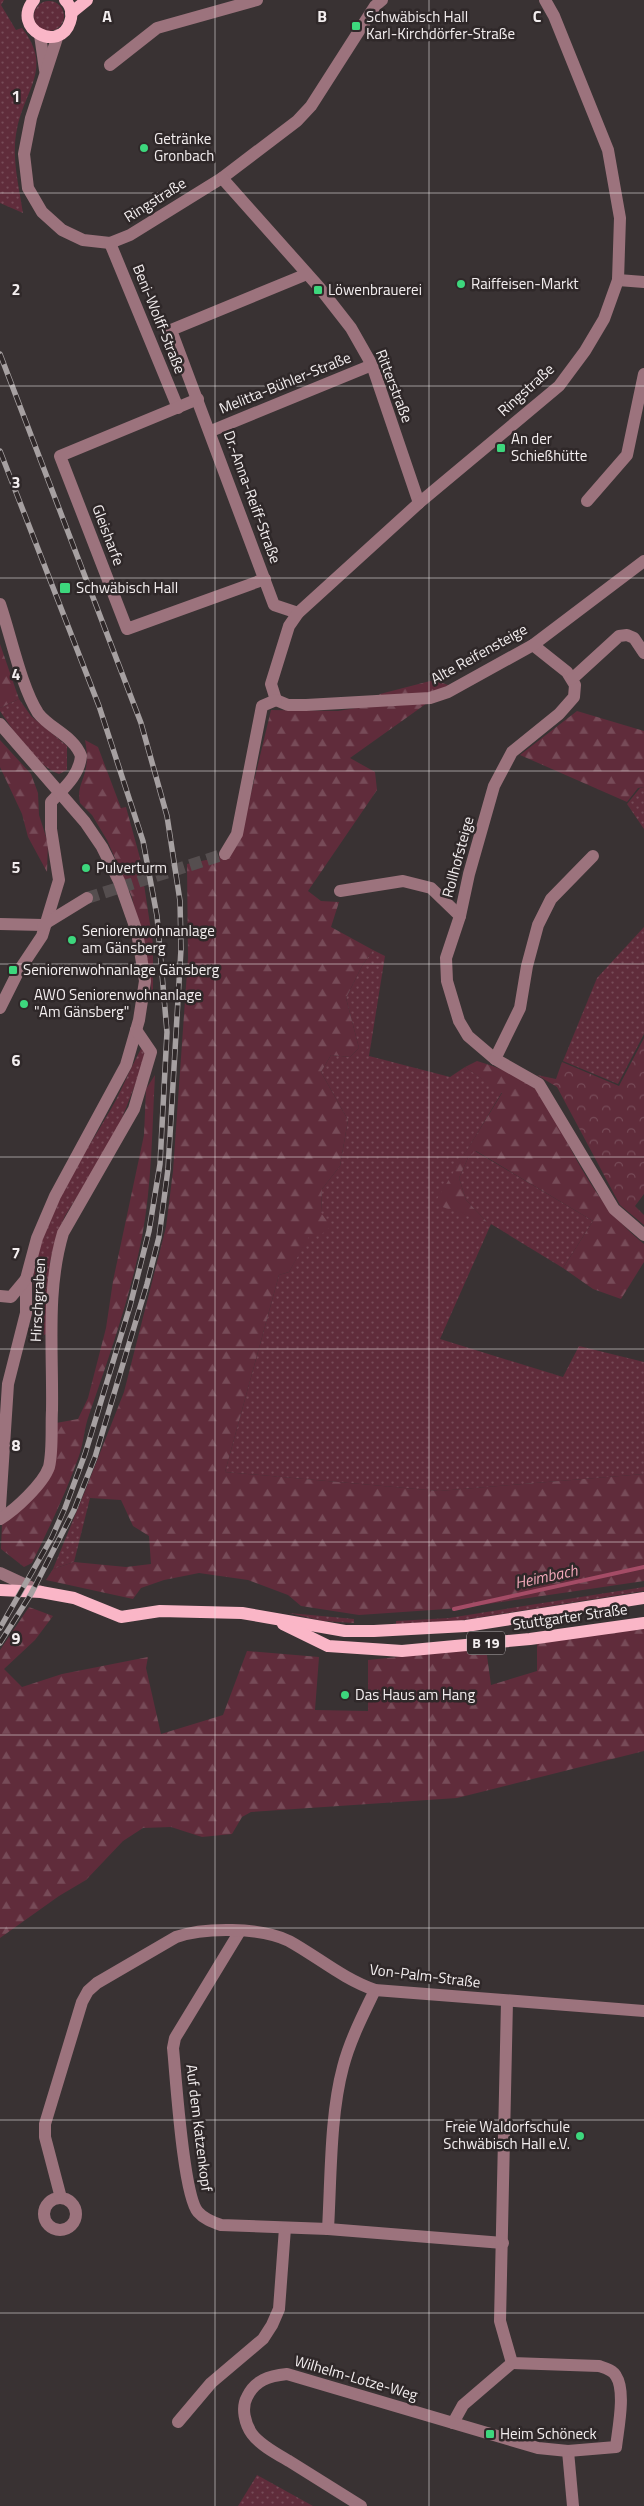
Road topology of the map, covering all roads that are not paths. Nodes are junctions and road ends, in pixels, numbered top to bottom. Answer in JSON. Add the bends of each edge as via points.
{"nodes":[{"id":1,"x":65,"y":0,"type":"edge"},
{"id":2,"x":87,"y":0,"type":"edge"},
{"id":3,"x":257,"y":0,"type":"edge"},
{"id":4,"x":545,"y":0,"type":"edge"},
{"id":5,"x":377,"y":2,"type":"edge"},
{"id":6,"x":28,"y":3,"type":"edge"},
{"id":7,"x":72,"y":13,"type":"junction"},
{"id":8,"x":40,"y":35,"type":"junction"},
{"id":9,"x":58,"y":35,"type":"junction"},
{"id":10,"x":110,"y":65,"type":"dead end"},
{"id":11,"x":45,"y":75,"type":"junction"},
{"id":12,"x":222,"y":178,"type":"junction"},
{"id":13,"x":110,"y":243,"type":"junction"},
{"id":14,"x":308,"y":274,"type":"junction"},
{"id":15,"x":618,"y":280,"type":"junction"},
{"id":16,"x":644,"y":282,"type":"edge"},
{"id":17,"x":372,"y":365,"type":"junction"},
{"id":18,"x":644,"y":374,"type":"edge"},
{"id":19,"x":198,"y":399,"type":"junction"},
{"id":20,"x":178,"y":408,"type":"junction"},
{"id":21,"x":210,"y":431,"type":"junction"},
{"id":22,"x":587,"y":501,"type":"dead end"},
{"id":23,"x":419,"y":503,"type":"junction"},
{"id":24,"x":644,"y":561,"type":"edge"},
{"id":25,"x":264,"y":579,"type":"junction"},
{"id":26,"x":0,"y":604,"type":"edge"},
{"id":27,"x":298,"y":613,"type":"junction"},
{"id":28,"x":533,"y":645,"type":"junction"},
{"id":29,"x":644,"y":653,"type":"edge"},
{"id":30,"x":572,"y":679,"type":"junction"},
{"id":31,"x":276,"y":700,"type":"junction"},
{"id":32,"x":0,"y":724,"type":"edge"},
{"id":33,"x":60,"y":792,"type":"junction"},
{"id":34,"x":225,"y":854,"type":"tunnel mouth"},
{"id":35,"x":593,"y":856,"type":"dead end"},
{"id":36,"x":340,"y":890,"type":"dead end"},
{"id":37,"x":86,"y":898,"type":"tunnel mouth"},
{"id":38,"x":460,"y":916,"type":"junction"},
{"id":39,"x":0,"y":924,"type":"edge"},
{"id":40,"x":44,"y":925,"type":"junction"},
{"id":41,"x":0,"y":1008,"type":"edge"},
{"id":42,"x":136,"y":1030,"type":"junction"},
{"id":43,"x":495,"y":1059,"type":"junction"},
{"id":44,"x":644,"y":1235,"type":"edge"},
{"id":45,"x":26,"y":1279,"type":"junction"},
{"id":46,"x":5,"y":1296,"type":"edge"},
{"id":47,"x":26,"y":1313,"type":"junction"},
{"id":48,"x":0,"y":1507,"type":"edge"},
{"id":49,"x":0,"y":1519,"type":"edge"},
{"id":50,"x":0,"y":1573,"type":"edge"},
{"id":51,"x":0,"y":1590,"type":"edge"},
{"id":52,"x":41,"y":1592,"type":"junction"},
{"id":53,"x":644,"y":1598,"type":"edge"},
{"id":54,"x":267,"y":1617,"type":"junction"},
{"id":55,"x":644,"y":1623,"type":"edge"},
{"id":56,"x":240,"y":1931,"type":"junction"},
{"id":57,"x":375,"y":1990,"type":"junction"},
{"id":58,"x":508,"y":2001,"type":"junction"},
{"id":59,"x":644,"y":2011,"type":"edge"},
{"id":60,"x":61,"y":2198,"type":"dead end"},
{"id":61,"x":285,"y":2228,"type":"junction"},
{"id":62,"x":328,"y":2230,"type":"junction"},
{"id":63,"x":503,"y":2243,"type":"junction"},
{"id":64,"x":512,"y":2364,"type":"junction"},
{"id":65,"x":178,"y":2422,"type":"dead end"},
{"id":66,"x":453,"y":2423,"type":"junction"},
{"id":67,"x":568,"y":2451,"type":"junction"},
{"id":68,"x":361,"y":2506,"type":"edge"},
{"id":69,"x":573,"y":2506,"type":"edge"}],
"edges":[{"from":1,"to":7,"type":"main road"},
{"from":2,"to":7,"type":"main road"},
{"from":3,"to":10,"type":"street","via":[[157,28]]},
{"from":4,"to":15,"type":"street","name":"Ringstraße","via":[[608,150],[620,218]]},
{"from":5,"to":12,"type":"street","name":"Ringstraße","via":[[307,111]]},
{"from":6,"to":8,"type":"main road","via":[[28,20]]},
{"from":7,"to":9,"type":"main road","via":[[68,26]]},
{"from":8,"to":9,"type":"main road"},
{"from":8,"to":11,"type":"street","name":"Ringstraße"},
{"from":9,"to":11,"type":"street","name":"Ringstraße"},
{"from":11,"to":13,"type":"street","name":"Ringstraße","via":[[24,154],[28,188],[42,212],[62,230],[83,240]]},
{"from":12,"to":13,"type":"street","name":"Ringstraße","via":[[130,235]]},
{"from":12,"to":14,"type":"street","name":"Ritterstraße"},
{"from":13,"to":20,"type":"street","name":"Beni-Wolff-Straße"},
{"from":14,"to":17,"type":"street","name":"Ritterstraße","via":[[351,328]]},
{"from":14,"to":19,"type":"street","name":"Dr.-Anna-Reiff-Straße","via":[[171,330]]},
{"from":15,"to":16,"type":"street"},
{"from":15,"to":23,"type":"street","name":"Ringstraße","via":[[604,319],[559,386]]},
{"from":17,"to":21,"type":"street","name":"Melitta-Bühler-Straße"},
{"from":17,"to":23,"type":"street","name":"Ritterstraße"},
{"from":18,"to":22,"type":"street","via":[[627,455]]},
{"from":19,"to":20,"type":"street"},
{"from":19,"to":21,"type":"street","name":"Dr.-Anna-Reiff-Straße"},
{"from":20,"to":25,"type":"street","name":"Gleisharfe","via":[[60,456],[127,629]]},
{"from":21,"to":25,"type":"street","name":"Dr.-Anna-Reiff-Straße"},
{"from":23,"to":27,"type":"street","name":"Ringstraße"},
{"from":24,"to":28,"type":"street","name":"Alte Reifensteige"},
{"from":25,"to":27,"type":"street","name":"Dr.-Anna-Reiff-Straße","via":[[274,606]]},
{"from":26,"to":33,"type":"street","via":[[34,705],[49,724],[74,744],[81,756],[76,774]]},
{"from":27,"to":31,"type":"street","name":"Ringstraße","via":[[289,626],[271,684]]},
{"from":28,"to":30,"type":"street","via":[[568,672]]},
{"from":28,"to":31,"type":"street","name":"Alte Reifensteige","via":[[448,692],[430,698],[288,705]]},
{"from":29,"to":30,"type":"street","via":[[634,638],[627,634],[619,636]]},
{"from":30,"to":38,"type":"street","name":"Rollhofsteige","via":[[574,697],[559,714],[512,752],[494,786]]},
{"from":31,"to":34,"type":"street","via":[[262,706],[237,834]]},
{"from":32,"to":33,"type":"street","name":"Hirschgraben"},
{"from":33,"to":40,"type":"street","via":[[51,802],[58,880]]},
{"from":33,"to":42,"type":"street","name":"Hirschgraben","via":[[102,847],[137,932],[145,981]]},
{"from":35,"to":43,"type":"street","via":[[551,899],[527,966],[520,1008]]},
{"from":36,"to":38,"type":"street","via":[[403,880],[431,888]]},
{"from":37,"to":40,"type":"street"},
{"from":38,"to":43,"type":"street","name":"Rollhofsteige","via":[[446,958],[447,981],[459,1020],[468,1036]]},
{"from":39,"to":40,"type":"street"},
{"from":40,"to":41,"type":"street","via":[[42,936],[18,972]]},
{"from":42,"to":45,"type":"street","name":"Hirschgraben","via":[[126,1065],[55,1196],[37,1238]]},
{"from":42,"to":49,"type":"street","name":"Hirschgraben","via":[[151,1052],[134,1108],[63,1233],[56,1255],[48,1468],[13,1511]]},
{"from":43,"to":44,"type":"street","name":"Rollhofsteige","via":[[538,1084],[614,1209]]},
{"from":45,"to":46,"type":"street"},
{"from":45,"to":47,"type":"street","name":"Hirschgraben"},
{"from":46,"to":47,"type":"street","name":"Hirschgraben"},
{"from":47,"to":48,"type":"street","name":"Hirschgraben","via":[[8,1384]]},
{"from":50,"to":52,"type":"street"},
{"from":51,"to":52,"type":"main road","number":"B 19"},
{"from":52,"to":54,"type":"main road","number":"B 19","via":[[86,1601],[122,1617],[177,1610]]},
{"from":53,"to":54,"type":"main road","number":"B 19","via":[[466,1626],[374,1631],[345,1631]]},
{"from":54,"to":55,"type":"main road","name":"Stuttgarter Straße","number":"B 19","via":[[328,1646],[402,1651],[530,1639]]},
{"from":56,"to":57,"type":"street","name":"Von-Palm-Straße","via":[[288,1941],[348,1979]]},
{"from":56,"to":60,"type":"street","name":"Von-Palm-Straße","via":[[190,1932],[176,1937],[88,1991],[45,2124],[45,2136]]},
{"from":56,"to":61,"type":"street","name":"Auf dem Katzenkopf","via":[[175,2038],[173,2048],[186,2176],[190,2198],[207,2220],[221,2224]]},
{"from":57,"to":58,"type":"street","name":"Von-Palm-Straße"},
{"from":57,"to":62,"type":"street","via":[[356,2030],[337,2094]]},
{"from":58,"to":59,"type":"street","name":"Von-Palm-Straße"},
{"from":58,"to":63,"type":"street"},
{"from":61,"to":62,"type":"street","name":"Auf dem Katzenkopf"},
{"from":61,"to":65,"type":"street","via":[[279,2308],[272,2326],[263,2339],[211,2383]]},
{"from":62,"to":63,"type":"street","name":"Auf dem Katzenkopf"},
{"from":63,"to":64,"type":"street","via":[[500,2321]]},
{"from":64,"to":66,"type":"street","via":[[463,2405]]},
{"from":64,"to":67,"type":"street","name":"Wilhelm-Lotze-Weg","via":[[599,2366],[616,2376],[620,2406],[616,2447]]},
{"from":66,"to":67,"type":"street","name":"Wilhelm-Lotze-Weg","via":[[538,2448]]},
{"from":66,"to":68,"type":"street","name":"Wilhelm-Lotze-Weg","via":[[287,2374],[260,2380],[252,2386],[244,2409],[252,2435]]},
{"from":67,"to":69,"type":"street"}]}
